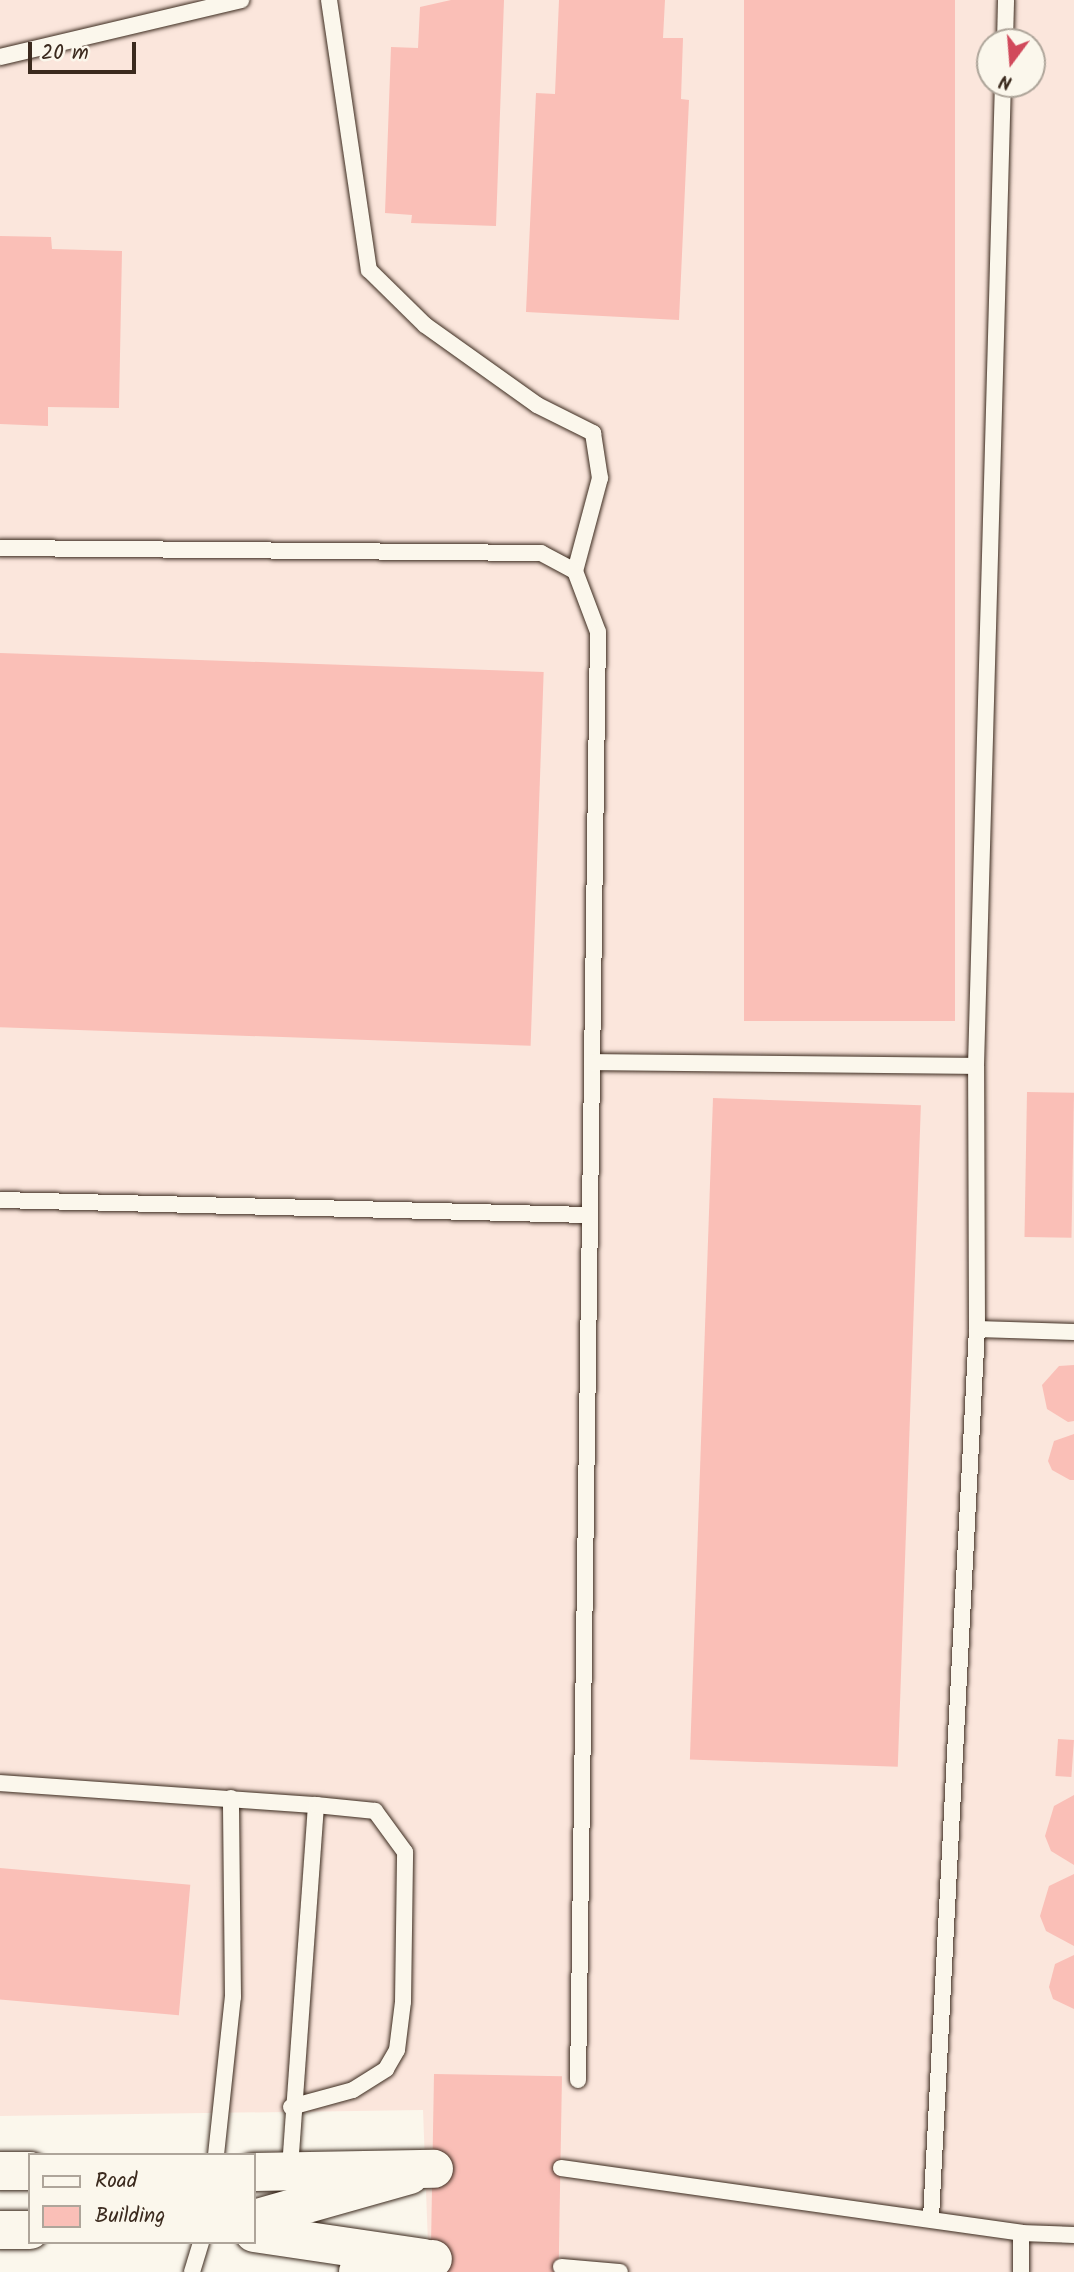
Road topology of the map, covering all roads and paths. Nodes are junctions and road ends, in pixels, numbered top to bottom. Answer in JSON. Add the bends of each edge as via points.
{"nodes":[{"id":1,"x":241,"y":0,"type":"edge"},
{"id":2,"x":329,"y":0,"type":"edge"},
{"id":3,"x":1006,"y":0,"type":"edge"},
{"id":4,"x":1005,"y":28,"type":"edge"},
{"id":5,"x":0,"y":57,"type":"edge"},
{"id":6,"x":1003,"y":98,"type":"edge"},
{"id":7,"x":0,"y":548,"type":"edge"},
{"id":8,"x":575,"y":571,"type":"junction"},
{"id":9,"x":592,"y":1062,"type":"junction"},
{"id":10,"x":976,"y":1066,"type":"junction"},
{"id":11,"x":0,"y":1200,"type":"edge"},
{"id":12,"x":588,"y":1215,"type":"junction"},
{"id":13,"x":977,"y":1329,"type":"junction"},
{"id":14,"x":1074,"y":1332,"type":"edge"},
{"id":15,"x":0,"y":1783,"type":"edge"},
{"id":16,"x":231,"y":1798,"type":"junction"},
{"id":17,"x":316,"y":1805,"type":"junction"},
{"id":18,"x":578,"y":2080,"type":"dead end"},
{"id":19,"x":291,"y":2107,"type":"junction"},
{"id":20,"x":216,"y":2153,"type":"edge"},
{"id":21,"x":561,"y":2168,"type":"dead end"},
{"id":22,"x":0,"y":2171,"type":"edge"},
{"id":23,"x":28,"y":2171,"type":"edge"},
{"id":24,"x":272,"y":2172,"type":"edge"},
{"id":25,"x":256,"y":2218,"type":"edge"},
{"id":26,"x":931,"y":2218,"type":"junction"},
{"id":27,"x":0,"y":2230,"type":"edge"},
{"id":28,"x":28,"y":2230,"type":"edge"},
{"id":29,"x":256,"y":2233,"type":"edge"},
{"id":30,"x":1021,"y":2234,"type":"junction"},
{"id":31,"x":1074,"y":2235,"type":"edge"},
{"id":32,"x":200,"y":2244,"type":"edge"},
{"id":33,"x":561,"y":2267,"type":"dead end"},
{"id":34,"x":192,"y":2272,"type":"edge"},
{"id":35,"x":358,"y":2272,"type":"edge"},
{"id":36,"x":620,"y":2272,"type":"edge"},
{"id":37,"x":1021,"y":2272,"type":"edge"}],
"edges":[{"from":1,"to":5,"type":"lane"},
{"from":2,"to":8,"type":"lane","via":[[369,270],[425,325],[537,405],[593,433],[600,478]]},
{"from":3,"to":4,"type":"lane"},
{"from":6,"to":10,"type":"lane"},
{"from":7,"to":8,"type":"lane","via":[[541,553]]},
{"from":8,"to":9,"type":"lane","via":[[598,632]]},
{"from":9,"to":10,"type":"lane"},
{"from":9,"to":12,"type":"lane"},
{"from":10,"to":13,"type":"lane"},
{"from":11,"to":12,"type":"lane"},
{"from":12,"to":18,"type":"lane"},
{"from":13,"to":14,"type":"lane"},
{"from":13,"to":26,"type":"lane"},
{"from":15,"to":16,"type":"lane"},
{"from":16,"to":17,"type":"lane"},
{"from":16,"to":20,"type":"lane","via":[[233,1997]]},
{"from":17,"to":19,"type":"lane"},
{"from":17,"to":19,"type":"lane","via":[[375,1811],[405,1852],[403,2002],[397,2050],[386,2069],[354,2090]]},
{"from":19,"to":24,"type":"lane"},
{"from":21,"to":26,"type":"lane"},
{"from":22,"to":23,"type":"main road"},
{"from":24,"to":25,"type":"main road","via":[[434,2169]]},
{"from":26,"to":30,"type":"lane"},
{"from":27,"to":28,"type":"main road"},
{"from":29,"to":35,"type":"main road","via":[[433,2259]]},
{"from":30,"to":31,"type":"lane"},
{"from":30,"to":37,"type":"lane"},
{"from":32,"to":34,"type":"lane"},
{"from":33,"to":36,"type":"lane"}]}
